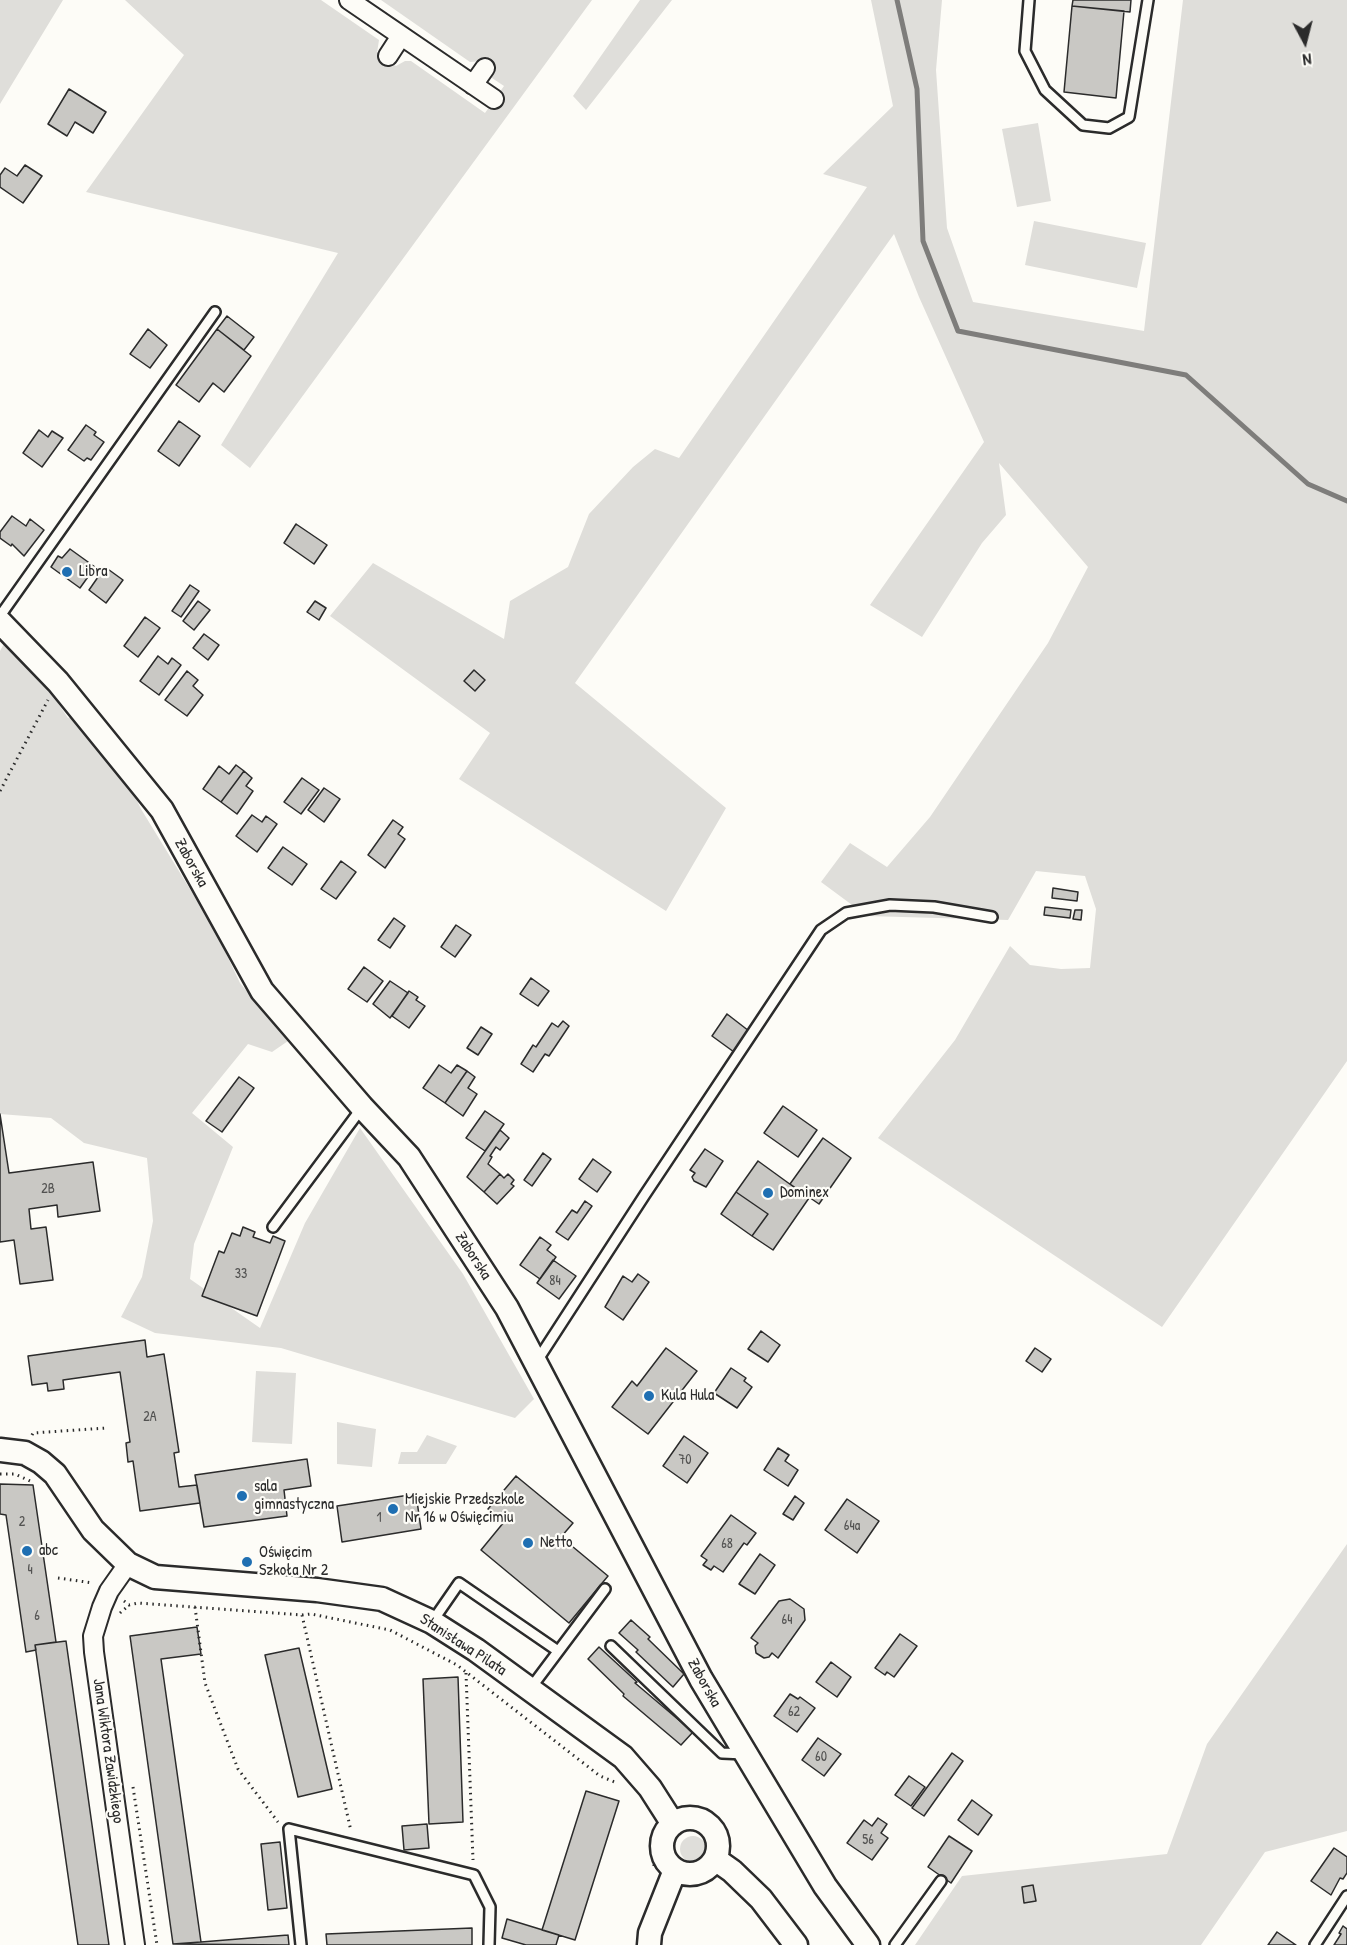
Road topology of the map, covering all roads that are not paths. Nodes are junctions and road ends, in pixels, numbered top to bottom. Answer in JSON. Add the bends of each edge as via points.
{"nodes":[{"id":1,"x":349,"y":0,"type":"edge"},
{"id":2,"x":1029,"y":0,"type":"edge"},
{"id":3,"x":1148,"y":0,"type":"edge"},
{"id":4,"x":401,"y":36,"type":"junction"},
{"id":5,"x":388,"y":56,"type":"dead end"},
{"id":6,"x":485,"y":68,"type":"dead end"},
{"id":7,"x":473,"y":85,"type":"junction"},
{"id":8,"x":494,"y":99,"type":"dead end"},
{"id":9,"x":215,"y":312,"type":"dead end"},
{"id":10,"x":0,"y":616,"type":"edge"},
{"id":11,"x":0,"y":622,"type":"edge"},
{"id":12,"x":992,"y":917,"type":"dead end"},
{"id":13,"x":362,"y":1107,"type":"junction"},
{"id":14,"x":273,"y":1227,"type":"dead end"},
{"id":15,"x":536,"y":1363,"type":"junction"},
{"id":16,"x":0,"y":1450,"type":"edge"},
{"id":17,"x":128,"y":1564,"type":"junction"},
{"id":18,"x":605,"y":1589,"type":"dead end"},
{"id":19,"x":432,"y":1622,"type":"junction"},
{"id":20,"x":611,"y":1646,"type":"dead end"},
{"id":21,"x":558,"y":1651,"type":"junction"},
{"id":22,"x":530,"y":1689,"type":"junction"},
{"id":23,"x":746,"y":1754,"type":"junction"},
{"id":24,"x":665,"y":1827,"type":"junction"},
{"id":25,"x":715,"y":1859,"type":"junction"},
{"id":26,"x":664,"y":1871,"type":"junction"},
{"id":27,"x":941,"y":1881,"type":"dead end"},
{"id":28,"x":1347,"y":1896,"type":"edge"},
{"id":29,"x":135,"y":1945,"type":"edge"},
{"id":30,"x":301,"y":1945,"type":"edge"},
{"id":31,"x":489,"y":1945,"type":"edge"},
{"id":32,"x":649,"y":1945,"type":"edge"},
{"id":33,"x":796,"y":1945,"type":"edge"},
{"id":34,"x":868,"y":1945,"type":"edge"},
{"id":35,"x":896,"y":1945,"type":"edge"},
{"id":36,"x":1315,"y":1945,"type":"edge"}],
"edges":[{"from":1,"to":4,"type":"street"},
{"from":2,"to":3,"type":"lane","via":[[1025,51],[1045,90],[1083,125],[1109,128],[1129,117]]},
{"from":4,"to":5,"type":"street"},
{"from":4,"to":7,"type":"street"},
{"from":6,"to":7,"type":"street"},
{"from":7,"to":8,"type":"street"},
{"from":9,"to":10,"type":"lane"},
{"from":11,"to":13,"type":"street","name":"Zaborska","via":[[58,682],[162,810],[262,991]]},
{"from":12,"to":15,"type":"lane","via":[[934,907],[890,905],[846,913],[821,930]]},
{"from":13,"to":14,"type":"lane"},
{"from":13,"to":15,"type":"street","name":"Zaborska","via":[[409,1157],[507,1308]]},
{"from":15,"to":23,"type":"street","name":"Zaborska","via":[[701,1679]]},
{"from":16,"to":17,"type":"street","name":"Stanisława Pilata","via":[[24,1454],[55,1474],[93,1530]]},
{"from":17,"to":19,"type":"street","name":"Stanisława Pilata","via":[[154,1577],[382,1599]]},
{"from":17,"to":29,"type":"street","name":"Jana Wiktora Zawidzkiego","via":[[109,1591],[93,1636]]},
{"from":18,"to":21,"type":"lane"},
{"from":19,"to":21,"type":"lane","via":[[459,1583]]},
{"from":19,"to":22,"type":"street","name":"Stanisława Pilata"},
{"from":20,"to":23,"type":"lane","via":[[722,1753]]},
{"from":21,"to":22,"type":"lane"},
{"from":22,"to":24,"type":"street","name":"Stanisława Pilata","via":[[623,1757],[650,1788]]},
{"from":23,"to":34,"type":"street","name":"Zaborska","via":[[825,1886]]},
{"from":24,"to":25,"type":"street","via":[[691,1819],[708,1825],[717,1841]]},
{"from":24,"to":26,"type":"street"},
{"from":25,"to":26,"type":"street","via":[[702,1872]]},
{"from":25,"to":33,"type":"street","via":[[760,1899]]},
{"from":26,"to":32,"type":"street"},
{"from":27,"to":35,"type":"lane"},
{"from":28,"to":36,"type":"lane"},
{"from":30,"to":31,"type":"lane","via":[[289,1829],[474,1875],[490,1907]]}]}
